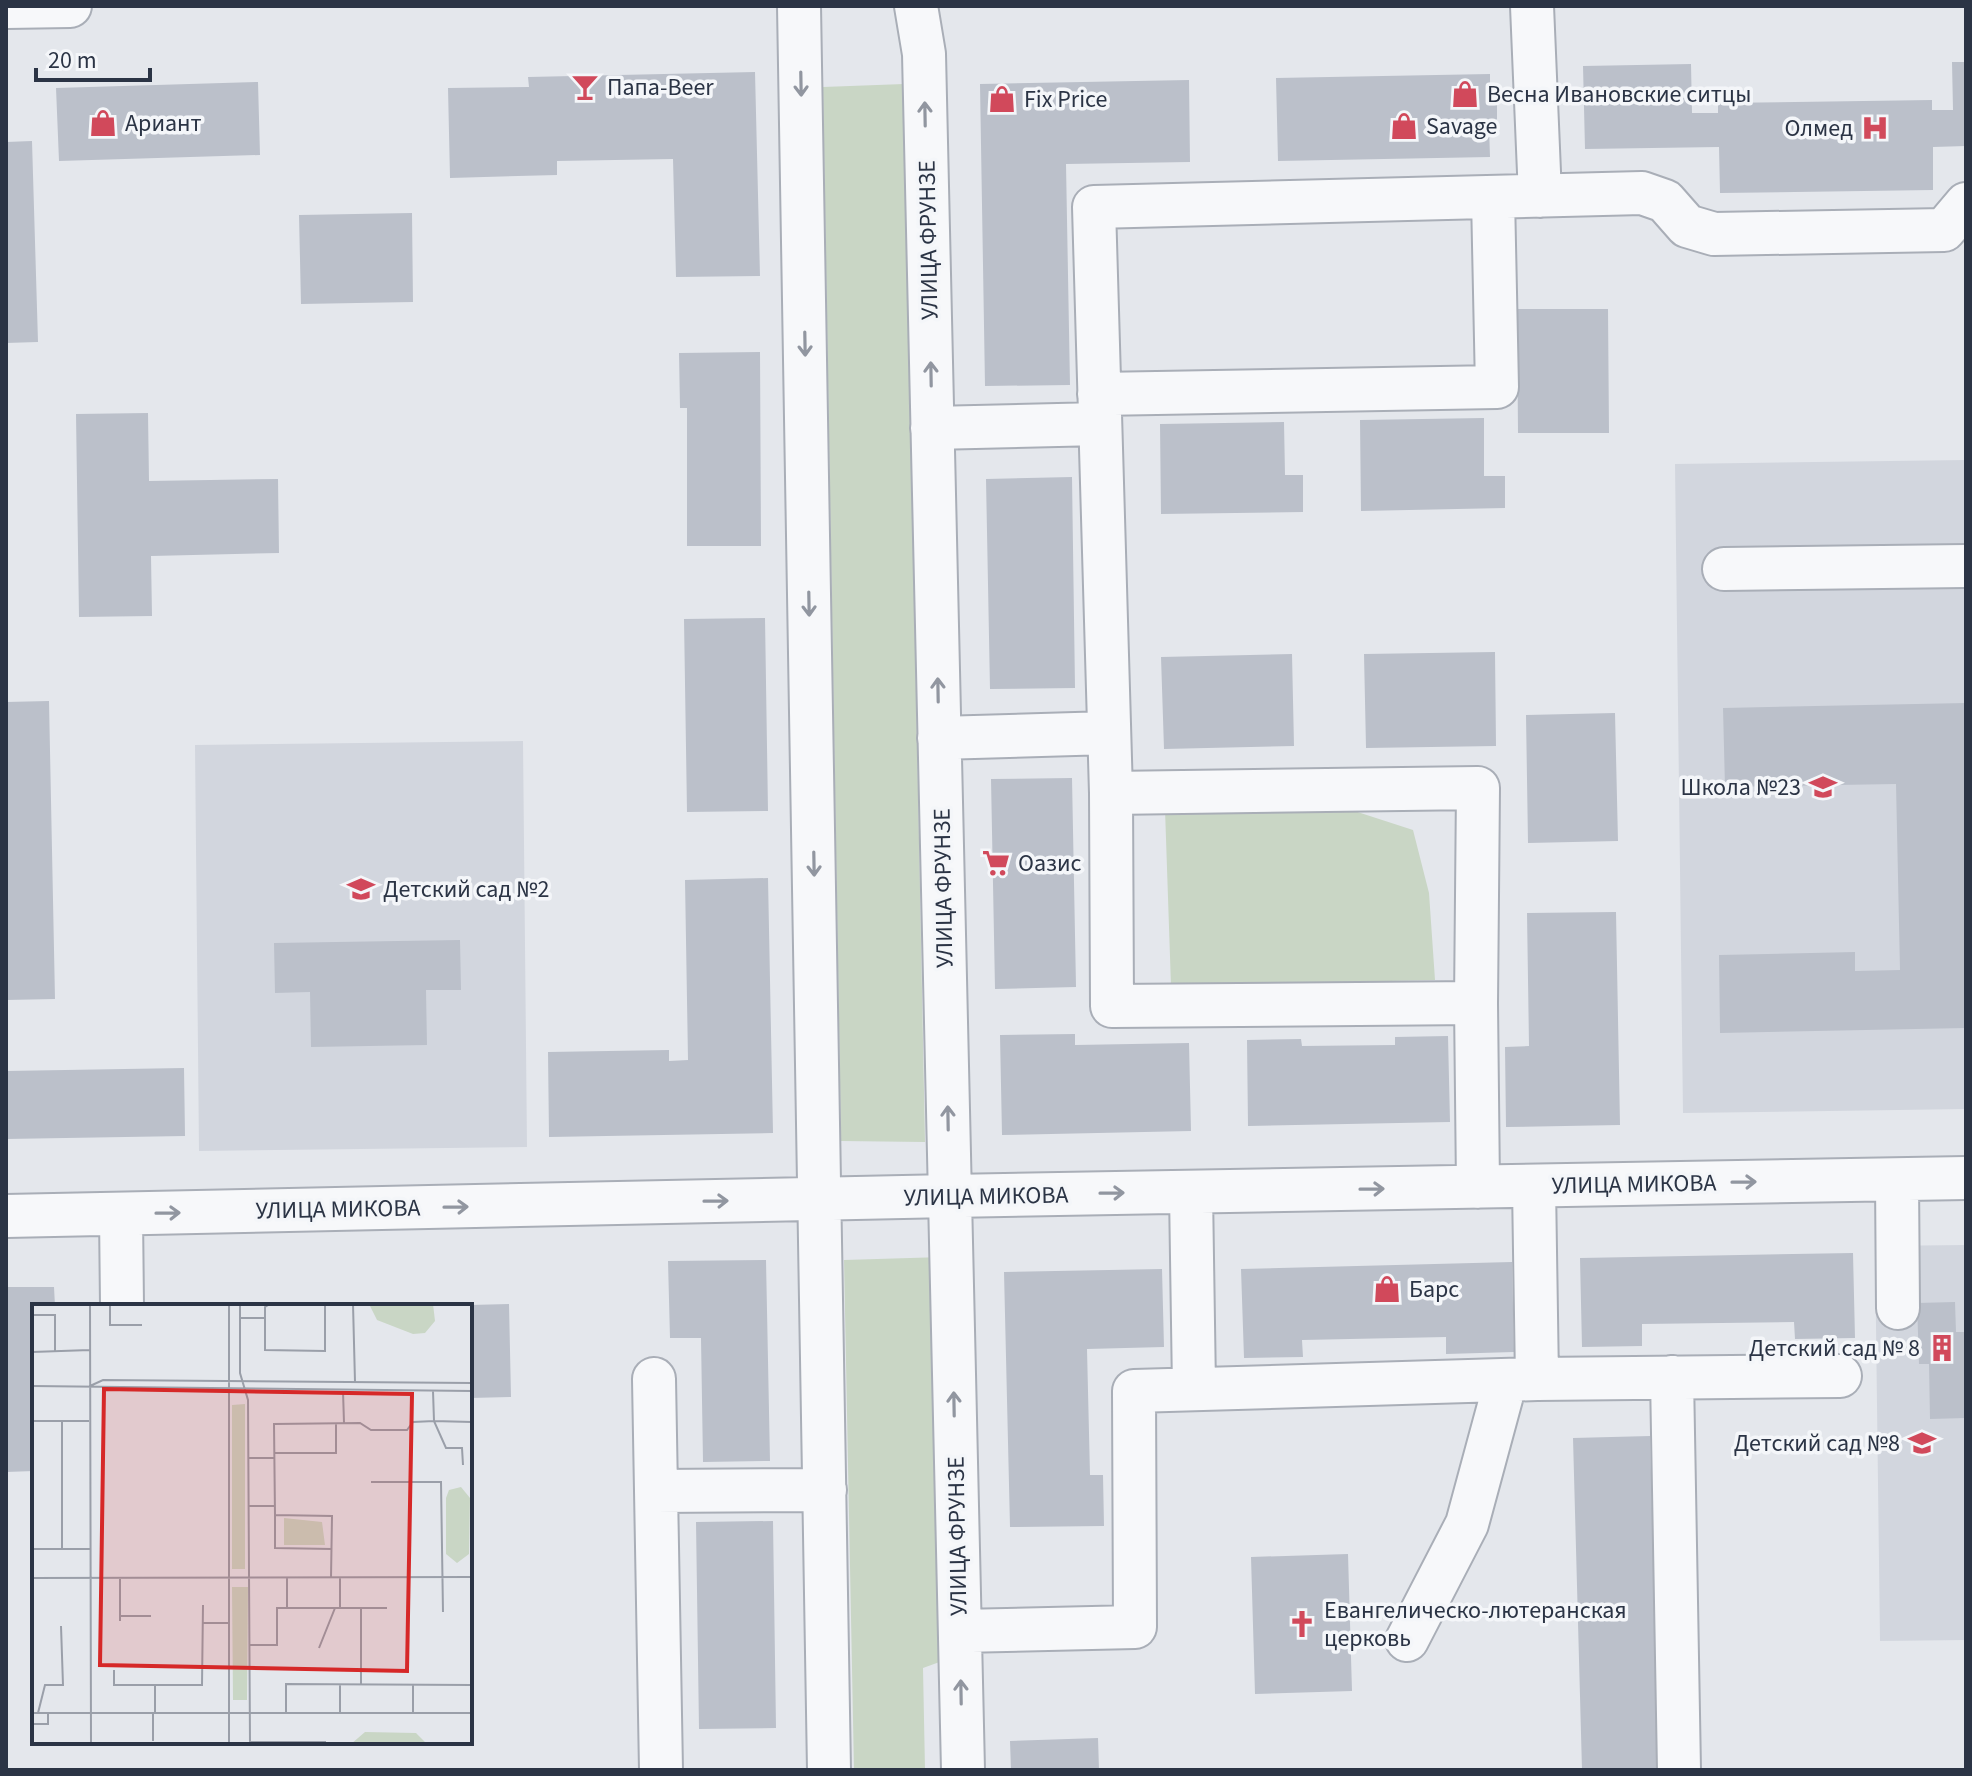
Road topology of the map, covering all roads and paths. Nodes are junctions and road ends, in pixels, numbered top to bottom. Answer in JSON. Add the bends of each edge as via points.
{"nodes":[{"id":1,"x":70,"y":6,"type":"edge"},
{"id":2,"x":799,"y":6,"type":"edge"},
{"id":3,"x":916,"y":6,"type":"edge"},
{"id":4,"x":1532,"y":6,"type":"edge"},
{"id":5,"x":6,"y":7,"type":"edge"},
{"id":6,"x":1540,"y":196,"type":"junction"},
{"id":7,"x":1493,"y":197,"type":"junction"},
{"id":8,"x":1966,"y":204,"type":"edge"},
{"id":9,"x":1100,"y":409,"type":"junction"},
{"id":10,"x":932,"y":428,"type":"junction"},
{"id":11,"x":1966,"y":566,"type":"edge"},
{"id":12,"x":1724,"y":569,"type":"dead end"},
{"id":13,"x":1109,"y":733,"type":"junction"},
{"id":14,"x":939,"y":738,"type":"junction"},
{"id":15,"x":1111,"y":793,"type":"junction"},
{"id":16,"x":1476,"y":1003,"type":"junction"},
{"id":17,"x":1966,"y":1178,"type":"edge"},
{"id":18,"x":1897,"y":1180,"type":"junction"},
{"id":19,"x":1534,"y":1186,"type":"junction"},
{"id":20,"x":1478,"y":1187,"type":"junction"},
{"id":21,"x":1191,"y":1192,"type":"junction"},
{"id":22,"x":950,"y":1196,"type":"junction"},
{"id":23,"x":820,"y":1199,"type":"junction"},
{"id":24,"x":121,"y":1214,"type":"junction"},
{"id":25,"x":6,"y":1216,"type":"edge"},
{"id":26,"x":122,"y":1304,"type":"edge"},
{"id":27,"x":1898,"y":1308,"type":"dead end"},
{"id":28,"x":1840,"y":1376,"type":"dead end"},
{"id":29,"x":1672,"y":1377,"type":"junction"},
{"id":30,"x":654,"y":1379,"type":"dead end"},
{"id":31,"x":1522,"y":1380,"type":"junction"},
{"id":32,"x":1194,"y":1388,"type":"junction"},
{"id":33,"x":825,"y":1490,"type":"junction"},
{"id":34,"x":656,"y":1491,"type":"junction"},
{"id":35,"x":960,"y":1631,"type":"junction"},
{"id":36,"x":1407,"y":1640,"type":"dead end"},
{"id":37,"x":661,"y":1770,"type":"edge"},
{"id":38,"x":829,"y":1770,"type":"edge"},
{"id":39,"x":963,"y":1770,"type":"edge"},
{"id":40,"x":1679,"y":1770,"type":"edge"}],
"edges":[{"from":1,"to":5,"type":"street"},
{"from":2,"to":23,"type":"street","one_way":true},
{"from":10,"to":3,"type":"street","name":"УЛИЦА ФРУНЗЕ","one_way":true,"via":[[924,54]]},
{"from":4,"to":6,"type":"street"},
{"from":6,"to":7,"type":"street"},
{"from":6,"to":8,"type":"street","via":[[1642,193],[1665,201],[1687,226],[1714,234],[1944,230]]},
{"from":7,"to":9,"type":"street","via":[[1497,387]]},
{"from":7,"to":9,"type":"street","via":[[1094,207]]},
{"from":9,"to":10,"type":"street"},
{"from":9,"to":13,"type":"street"},
{"from":14,"to":10,"type":"street","name":"УЛИЦА ФРУНЗЕ","one_way":true},
{"from":11,"to":12,"type":"street"},
{"from":13,"to":14,"type":"street"},
{"from":13,"to":15,"type":"street"},
{"from":22,"to":14,"type":"street","name":"УЛИЦА ФРУНЗЕ","one_way":true},
{"from":15,"to":16,"type":"street","via":[[1112,1006]]},
{"from":15,"to":16,"type":"street","via":[[1478,788]]},
{"from":16,"to":20,"type":"street"},
{"from":17,"to":18,"type":"street","name":"УЛИЦА МИКОВА"},
{"from":19,"to":18,"type":"street","name":"УЛИЦА МИКОВА","one_way":true},
{"from":18,"to":27,"type":"street"},
{"from":19,"to":20,"type":"street","name":"УЛИЦА МИКОВА"},
{"from":19,"to":31,"type":"street"},
{"from":21,"to":20,"type":"street","name":"УЛИЦА МИКОВА","one_way":true},
{"from":22,"to":21,"type":"street","name":"УЛИЦА МИКОВА","one_way":true},
{"from":21,"to":32,"type":"street"},
{"from":22,"to":23,"type":"street","name":"УЛИЦА МИКОВА"},
{"from":35,"to":22,"type":"street","name":"УЛИЦА ФРУНЗЕ","one_way":true},
{"from":24,"to":23,"type":"street","name":"УЛИЦА МИКОВА","one_way":true},
{"from":23,"to":33,"type":"street"},
{"from":24,"to":25,"type":"street","name":"УЛИЦА МИКОВА"},
{"from":24,"to":26,"type":"street"},
{"from":28,"to":29,"type":"street"},
{"from":29,"to":31,"type":"street"},
{"from":29,"to":40,"type":"street"},
{"from":30,"to":34,"type":"street"},
{"from":31,"to":32,"type":"street"},
{"from":31,"to":36,"type":"street","via":[[1467,1524]]},
{"from":32,"to":35,"type":"street","via":[[1134,1391],[1135,1627]]},
{"from":33,"to":34,"type":"street"},
{"from":33,"to":38,"type":"street"},
{"from":34,"to":37,"type":"street"},
{"from":39,"to":35,"type":"street","name":"УЛИЦА ФРУНЗЕ","one_way":true}]}
